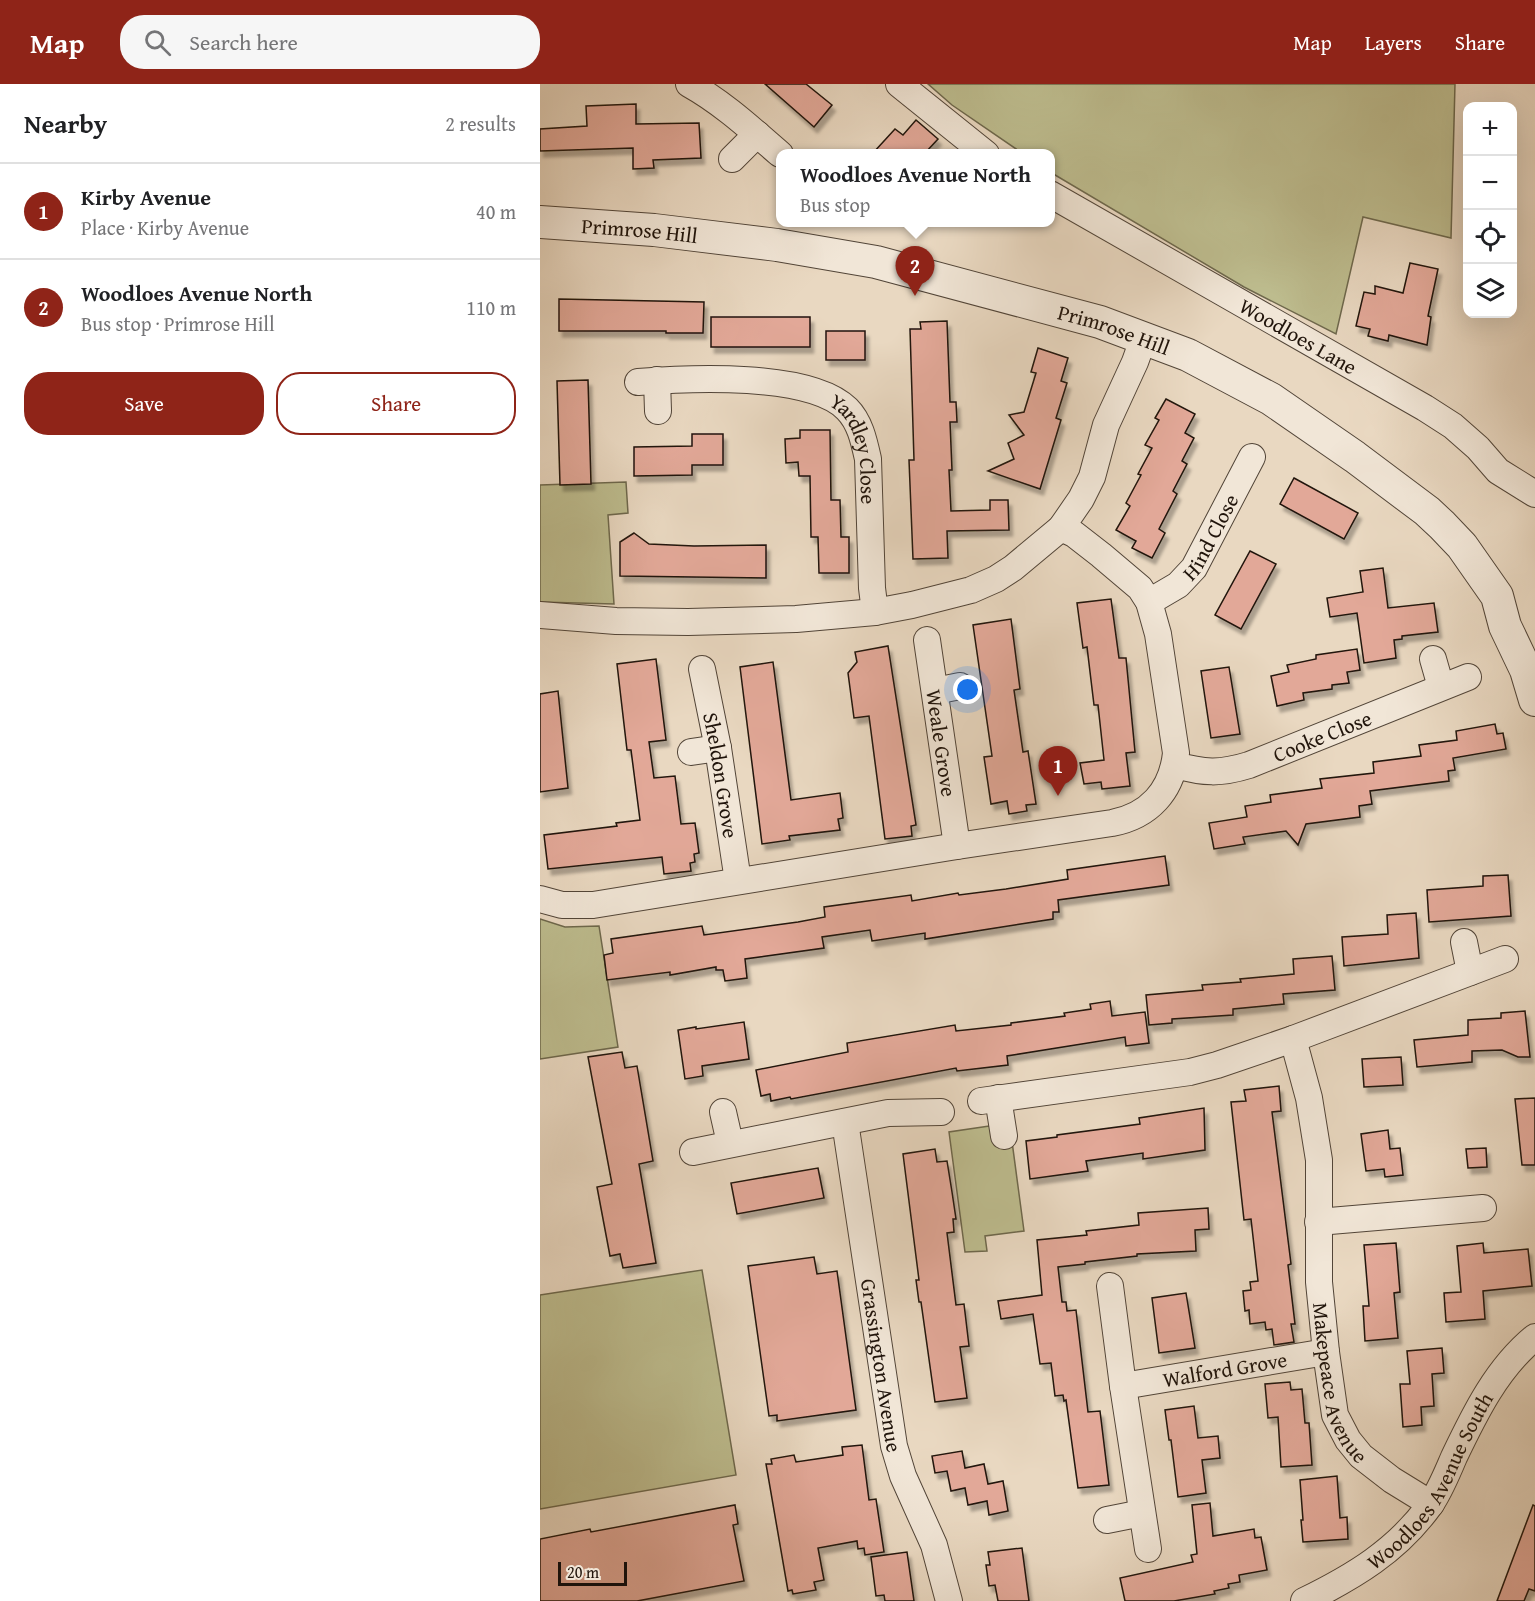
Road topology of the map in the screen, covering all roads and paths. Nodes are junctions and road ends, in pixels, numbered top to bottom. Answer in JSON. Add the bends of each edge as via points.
{"nodes":[{"id":1,"x":689,"y":84,"type":"edge"},
{"id":2,"x":899,"y":84,"type":"edge"},
{"id":3,"x":757,"y":134,"type":"junction"},
{"id":4,"x":981,"y":149,"type":"edge"},
{"id":5,"x":776,"y":151,"type":"edge"},
{"id":6,"x":732,"y":159,"type":"dead end"},
{"id":7,"x":1055,"y":197,"type":"edge"},
{"id":8,"x":540,"y":222,"type":"edge"},
{"id":9,"x":1144,"y":338,"type":"junction"},
{"id":10,"x":658,"y":411,"type":"dead end"},
{"id":11,"x":1252,"y":457,"type":"dead end"},
{"id":12,"x":1535,"y":494,"type":"edge"},
{"id":13,"x":1061,"y":528,"type":"junction"},
{"id":14,"x":1149,"y":602,"type":"junction"},
{"id":15,"x":875,"y":612,"type":"junction"},
{"id":16,"x":540,"y":615,"type":"edge"},
{"id":17,"x":927,"y":640,"type":"dead end"},
{"id":18,"x":1433,"y":659,"type":"dead end"},
{"id":19,"x":702,"y":669,"type":"dead end"},
{"id":20,"x":1468,"y":677,"type":"dead end"},
{"id":21,"x":960,"y":686,"type":"dead end"},
{"id":22,"x":1441,"y":687,"type":"junction"},
{"id":23,"x":935,"y":691,"type":"junction"},
{"id":24,"x":1535,"y":700,"type":"edge"},
{"id":25,"x":718,"y":748,"type":"junction"},
{"id":26,"x":691,"y":752,"type":"dead end"},
{"id":27,"x":1175,"y":765,"type":"junction"},
{"id":28,"x":957,"y":846,"type":"junction"},
{"id":29,"x":738,"y":881,"type":"junction"},
{"id":30,"x":540,"y":899,"type":"edge"},
{"id":31,"x":1464,"y":942,"type":"dead end"},
{"id":32,"x":1505,"y":959,"type":"dead end"},
{"id":33,"x":1470,"y":972,"type":"junction"},
{"id":34,"x":1293,"y":1039,"type":"junction"},
{"id":35,"x":723,"y":1112,"type":"dead end"},
{"id":36,"x":941,"y":1112,"type":"dead end"},
{"id":37,"x":845,"y":1122,"type":"junction"},
{"id":38,"x":1004,"y":1136,"type":"dead end"},
{"id":39,"x":730,"y":1143,"type":"junction"},
{"id":40,"x":693,"y":1152,"type":"dead end"},
{"id":41,"x":1482,"y":1208,"type":"dead end"},
{"id":42,"x":1318,"y":1222,"type":"junction"},
{"id":43,"x":1110,"y":1286,"type":"dead end"},
{"id":44,"x":1535,"y":1337,"type":"edge"},
{"id":45,"x":1326,"y":1352,"type":"junction"},
{"id":46,"x":1123,"y":1386,"type":"junction"},
{"id":47,"x":1431,"y":1504,"type":"junction"},
{"id":48,"x":1142,"y":1513,"type":"junction"},
{"id":49,"x":1107,"y":1520,"type":"dead end"},
{"id":50,"x":1148,"y":1550,"type":"dead end"},
{"id":51,"x":1321,"y":1597,"type":"edge"},
{"id":52,"x":949,"y":1601,"type":"edge"}],
"edges":[{"from":1,"to":3,"type":"street"},
{"from":2,"to":4,"type":"street"},
{"from":3,"to":5,"type":"street"},
{"from":3,"to":6,"type":"street"},
{"from":7,"to":12,"type":"street","name":"Woodloes Lane","via":[[1434,414],[1478,448],[1498,471]]},
{"from":8,"to":9,"type":"street","name":"Primrose Hill","via":[[654,230],[876,262],[1100,322]]},
{"from":9,"to":13,"type":"street","via":[[1106,425],[1092,477]]},
{"from":9,"to":24,"type":"street","name":"Primrose Hill","via":[[1188,355],[1271,399],[1427,511],[1462,546],[1497,596]]},
{"from":10,"to":15,"type":"street","name":"Yardley Close","via":[[648,381],[749,380],[799,386],[818,391],[847,408],[857,423],[868,459]]},
{"from":11,"to":14,"type":"street","name":"Hind Close","via":[[1194,567],[1178,585]]},
{"from":13,"to":14,"type":"street","via":[[1101,555],[1140,588]]},
{"from":13,"to":15,"type":"street","via":[[1013,568],[970,590]]},
{"from":14,"to":27,"type":"street","via":[[1174,731]]},
{"from":15,"to":16,"type":"street","via":[[716,622]]},
{"from":17,"to":23,"type":"street","name":"Weale Grove"},
{"from":18,"to":22,"type":"street"},
{"from":19,"to":25,"type":"street","name":"Sheldon Grove"},
{"from":20,"to":22,"type":"street","name":"Cooke Close"},
{"from":21,"to":23,"type":"street"},
{"from":22,"to":27,"type":"street","name":"Cooke Close","via":[[1232,771],[1204,772]]},
{"from":23,"to":28,"type":"street","name":"Weale Grove"},
{"from":25,"to":26,"type":"street"},
{"from":25,"to":29,"type":"street","name":"Sheldon Grove"},
{"from":27,"to":28,"type":"street","via":[[1159,798],[1125,821]]},
{"from":28,"to":29,"type":"street"},
{"from":29,"to":30,"type":"street","via":[[593,905],[562,905]]},
{"from":31,"to":33,"type":"street"},
{"from":32,"to":33,"type":"street"},
{"from":33,"to":34,"type":"street"},
{"from":34,"to":38,"type":"street","via":[[1190,1072],[990,1100]]},
{"from":34,"to":42,"type":"street","name":"Makepeace Avenue","via":[[1316,1130]]},
{"from":35,"to":39,"type":"street"},
{"from":36,"to":37,"type":"street","via":[[888,1113]]},
{"from":37,"to":39,"type":"street"},
{"from":37,"to":52,"type":"street","name":"Grassington Avenue","via":[[894,1446],[934,1545]]},
{"from":39,"to":40,"type":"street"},
{"from":41,"to":42,"type":"street"},
{"from":42,"to":45,"type":"street","name":"Makepeace Avenue"},
{"from":43,"to":46,"type":"street"},
{"from":44,"to":47,"type":"street","name":"Woodloes Avenue South","via":[[1515,1355],[1486,1394]]},
{"from":45,"to":46,"type":"street","name":"Walford Grove"},
{"from":45,"to":47,"type":"street","name":"Makepeace Avenue","via":[[1335,1415],[1348,1440],[1376,1468]]},
{"from":46,"to":48,"type":"street"},
{"from":47,"to":51,"type":"street","name":"Woodloes Avenue South","via":[[1390,1550]]},
{"from":48,"to":49,"type":"street"},
{"from":48,"to":50,"type":"street"}]}
